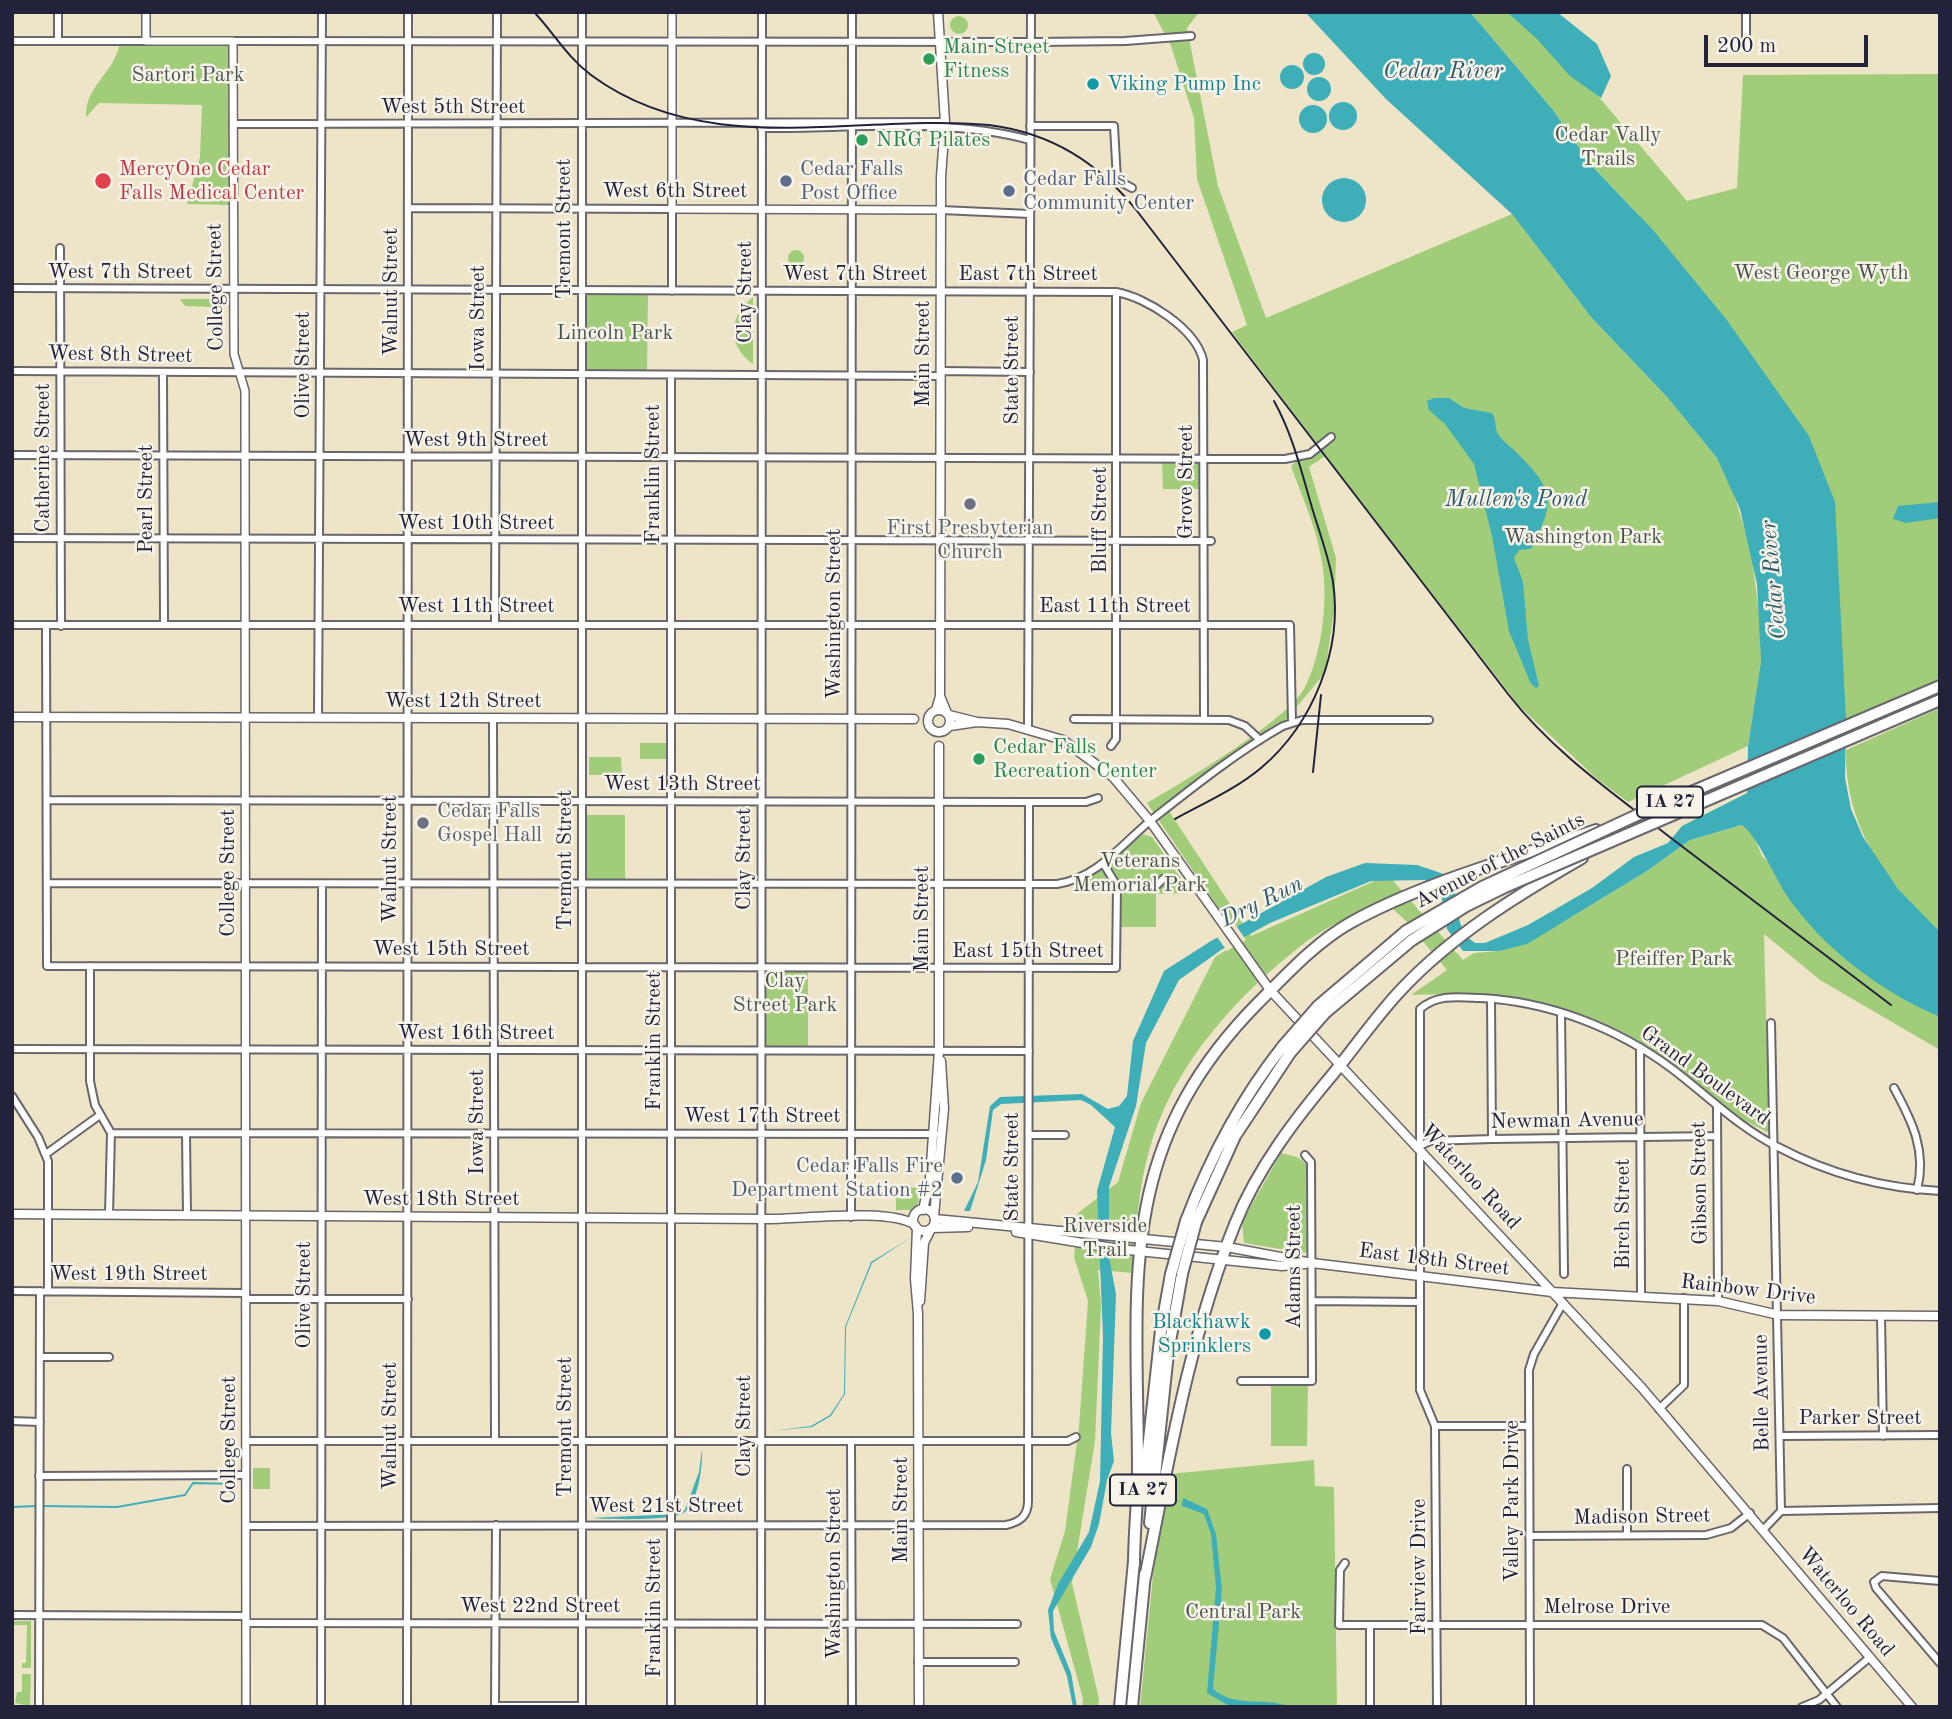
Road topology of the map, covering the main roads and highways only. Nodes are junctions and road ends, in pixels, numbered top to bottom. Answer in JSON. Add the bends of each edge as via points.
{"nodes":[{"id":1,"x":938,"y":12,"type":"edge"},
{"id":2,"x":1940,"y":686,"type":"edge"},
{"id":3,"x":940,"y":695,"type":"junction"},
{"id":4,"x":1940,"y":700,"type":"edge"},
{"id":5,"x":933,"y":712,"type":"junction"},
{"id":6,"x":948,"y":714,"type":"junction"},
{"id":7,"x":12,"y":717,"type":"edge"},
{"id":8,"x":914,"y":719,"type":"junction"},
{"id":9,"x":977,"y":722,"type":"junction"},
{"id":10,"x":931,"y":728,"type":"junction"},
{"id":11,"x":948,"y":728,"type":"junction"},
{"id":12,"x":939,"y":746,"type":"junction"},
{"id":13,"x":1635,"y":816,"type":"junction"},
{"id":14,"x":1600,"y":848,"type":"junction"},
{"id":15,"x":1409,"y":935,"type":"junction"},
{"id":16,"x":1270,"y":990,"type":"junction"},
{"id":17,"x":939,"y":1051,"type":"junction"},
{"id":18,"x":1339,"y":1066,"type":"junction"},
{"id":19,"x":921,"y":1210,"type":"junction"},
{"id":20,"x":12,"y":1214,"type":"edge"},
{"id":21,"x":869,"y":1217,"type":"junction"},
{"id":22,"x":933,"y":1223,"type":"junction"},
{"id":23,"x":916,"y":1227,"type":"junction"},
{"id":24,"x":1029,"y":1232,"type":"junction"},
{"id":25,"x":1142,"y":1238,"type":"junction"},
{"id":26,"x":1227,"y":1247,"type":"junction"},
{"id":27,"x":1141,"y":1251,"type":"junction"},
{"id":28,"x":1222,"y":1260,"type":"junction"},
{"id":29,"x":1312,"y":1264,"type":"junction"},
{"id":30,"x":1176,"y":1274,"type":"junction"},
{"id":31,"x":1552,"y":1292,"type":"junction"},
{"id":32,"x":918,"y":1314,"type":"junction"},
{"id":33,"x":1940,"y":1316,"type":"edge"},
{"id":34,"x":1134,"y":1565,"type":"junction"},
{"id":35,"x":1145,"y":1578,"type":"junction"},
{"id":36,"x":919,"y":1707,"type":"edge"},
{"id":37,"x":1118,"y":1707,"type":"edge"},
{"id":38,"x":1133,"y":1707,"type":"edge"},
{"id":39,"x":1912,"y":1707,"type":"edge"}],
"edges":[{"from":1,"to":3,"type":"main road","name":"Main Street","via":[[945,125]]},
{"from":2,"to":13,"type":"highway","name":"Avenue of the Saints","number":"IA 27","bridge":true},
{"from":3,"to":5,"type":"main road","name":"Main Street"},
{"from":3,"to":6,"type":"main road","name":"Main Street"},
{"from":4,"to":14,"type":"highway","name":"Avenue of the Saints","number":"IA 27","bridge":true},
{"from":5,"to":6,"type":"main road","name":"Waterloo Road"},
{"from":5,"to":8,"type":"main road","name":"West 12th Street"},
{"from":5,"to":10,"type":"main road","name":"Main Street"},
{"from":6,"to":9,"type":"main road","name":"Waterloo Road"},
{"from":6,"to":11,"type":"main road","name":"Main Street"},
{"from":7,"to":8,"type":"main road","name":"West 12th Street"},
{"from":8,"to":10,"type":"main road","name":"West 12th Street"},
{"from":9,"to":11,"type":"main road","name":"Waterloo Road"},
{"from":9,"to":16,"type":"main road","name":"Waterloo Road","via":[[1028,728],[1063,740],[1095,762],[1150,821]]},
{"from":10,"to":11,"type":"main road","name":"Waterloo Road","via":[[941,733]]},
{"from":10,"to":12,"type":"main road","name":"Main Street"},
{"from":11,"to":12,"type":"main road","name":"Main Street"},
{"from":12,"to":17,"type":"main road","name":"Main Street"},
{"from":13,"to":15,"type":"highway","name":"Avenue of the Saints","number":"IA 27","bridge":true,"via":[[1482,887]]},
{"from":13,"to":16,"type":"highway","bridge":true,"via":[[1386,904],[1346,925]]},
{"from":14,"to":15,"type":"highway","name":"Avenue of the Saints","number":"IA 27","bridge":true,"via":[[1487,895]]},
{"from":14,"to":18,"type":"highway","bridge":true,"via":[[1512,898],[1430,961],[1380,1013]]},
{"from":15,"to":30,"type":"highway","name":"Avenue of the Saints","number":"IA 27","bridge":true,"via":[[1322,1009],[1287,1049],[1191,1222]]},
{"from":16,"to":18,"type":"main road","name":"Waterloo Road"},
{"from":16,"to":25,"type":"highway","via":[[1221,1042],[1182,1099],[1157,1157]]},
{"from":17,"to":19,"type":"main road","name":"Main Street","via":[[930,1178]]},
{"from":17,"to":22,"type":"main road","name":"Main Street","via":[[942,1133]]},
{"from":18,"to":26,"type":"highway","via":[[1262,1171]]},
{"from":18,"to":31,"type":"main road","name":"Waterloo Road"},
{"from":19,"to":21,"type":"main road","name":"West 18th Street"},
{"from":19,"to":22,"type":"main road"},
{"from":19,"to":23,"type":"main road","name":"Main Street","via":[[915,1215]]},
{"from":20,"to":21,"type":"main road","name":"West 18th Street"},
{"from":21,"to":23,"type":"main road","name":"West 18th Street","via":[[897,1218]]},
{"from":22,"to":23,"type":"main road","name":"West 18th Street","via":[[924,1231]]},
{"from":22,"to":24,"type":"main road","name":"East 18th Street"},
{"from":22,"to":32,"type":"main road","name":"Main Street","via":[[924,1243]]},
{"from":23,"to":32,"type":"main road","name":"Main Street"},
{"from":24,"to":25,"type":"main road","name":"East 18th Street"},
{"from":24,"to":27,"type":"main road","name":"East 18th Street"},
{"from":25,"to":26,"type":"main road","name":"East 18th Street"},
{"from":25,"to":27,"type":"highway"},
{"from":26,"to":28,"type":"highway"},
{"from":26,"to":29,"type":"main road","name":"East 18th Street"},
{"from":27,"to":28,"type":"main road","name":"East 18th Street"},
{"from":27,"to":34,"type":"highway","via":[[1135,1334],[1138,1464]]},
{"from":28,"to":29,"type":"main road","name":"East 18th Street"},
{"from":28,"to":35,"type":"highway","via":[[1178,1408]]},
{"from":29,"to":31,"type":"main road","name":"East 18th Street"},
{"from":30,"to":34,"type":"highway","name":"Avenue of the Saints","number":"IA 27","via":[[1161,1330]]},
{"from":30,"to":35,"type":"highway","name":"Avenue of the Saints","number":"IA 27"},
{"from":31,"to":33,"type":"main road","name":"Rainbow Drive","via":[[1718,1301],[1779,1315]]},
{"from":31,"to":39,"type":"main road","name":"Waterloo Road","via":[[1660,1409]]},
{"from":32,"to":36,"type":"main road","name":"Main Street"},
{"from":34,"to":37,"type":"highway","name":"Avenue of the Saints","number":"IA 27"},
{"from":35,"to":38,"type":"highway","name":"Avenue of the Saints","number":"IA 27"}]}
